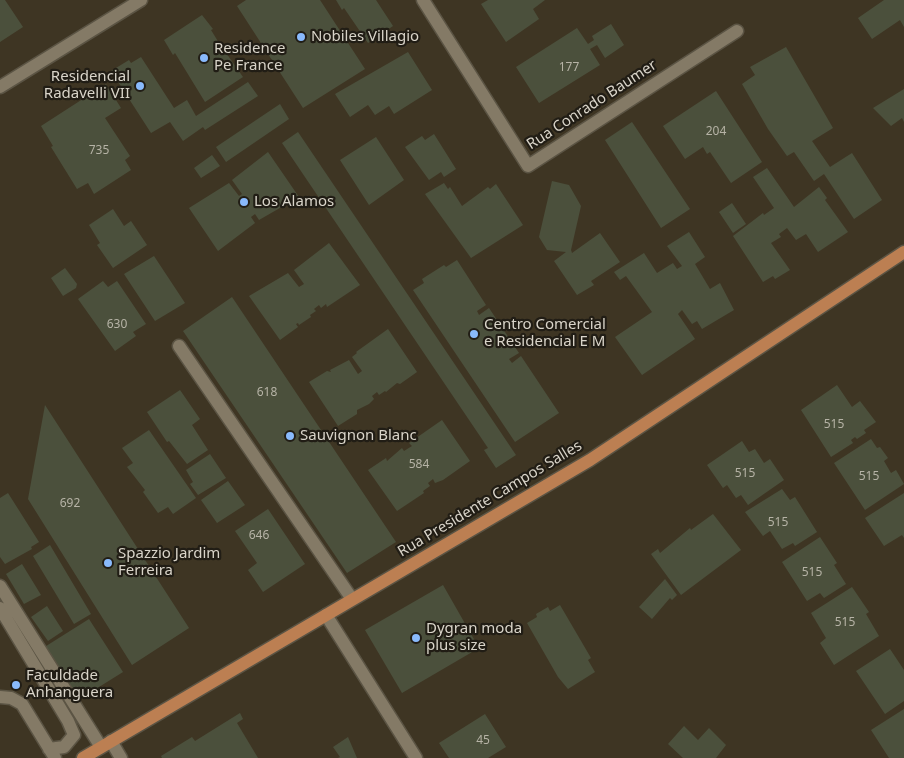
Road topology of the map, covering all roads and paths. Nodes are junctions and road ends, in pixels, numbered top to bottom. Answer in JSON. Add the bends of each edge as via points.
{"nodes":[{"id":1,"x":141,"y":0,"type":"edge"},
{"id":2,"x":423,"y":0,"type":"edge"},
{"id":3,"x":737,"y":31,"type":"dead end"},
{"id":4,"x":0,"y":87,"type":"edge"},
{"id":5,"x":904,"y":252,"type":"edge"},
{"id":6,"x":179,"y":346,"type":"dead end"},
{"id":7,"x":0,"y":586,"type":"edge"},
{"id":8,"x":352,"y":599,"type":"junction"},
{"id":9,"x":0,"y":608,"type":"edge"},
{"id":10,"x":326,"y":615,"type":"junction"},
{"id":11,"x":0,"y":697,"type":"edge"},
{"id":12,"x":106,"y":744,"type":"junction"},
{"id":13,"x":52,"y":753,"type":"edge"},
{"id":14,"x":82,"y":758,"type":"edge"},
{"id":15,"x":122,"y":758,"type":"edge"},
{"id":16,"x":416,"y":758,"type":"edge"}],
"edges":[{"from":1,"to":4,"type":"street"},
{"from":2,"to":3,"type":"street","name":"Rua Conrado Baumer","via":[[528,166]]},
{"from":5,"to":8,"type":"main road","name":"Rua Presidente Campos Salles","via":[[637,430]]},
{"from":6,"to":8,"type":"street"},
{"from":7,"to":12,"type":"street"},
{"from":8,"to":10,"type":"main road","name":"Rua Presidente Campos Salles"},
{"from":9,"to":13,"type":"street","via":[[74,735]]},
{"from":10,"to":12,"type":"main road","name":"Rua Presidente Campos Salles"},
{"from":10,"to":16,"type":"street"},
{"from":11,"to":13,"type":"street","via":[[22,704]]},
{"from":12,"to":14,"type":"main road","name":"Rua Presidente Campos Salles"},
{"from":12,"to":15,"type":"street"}]}
